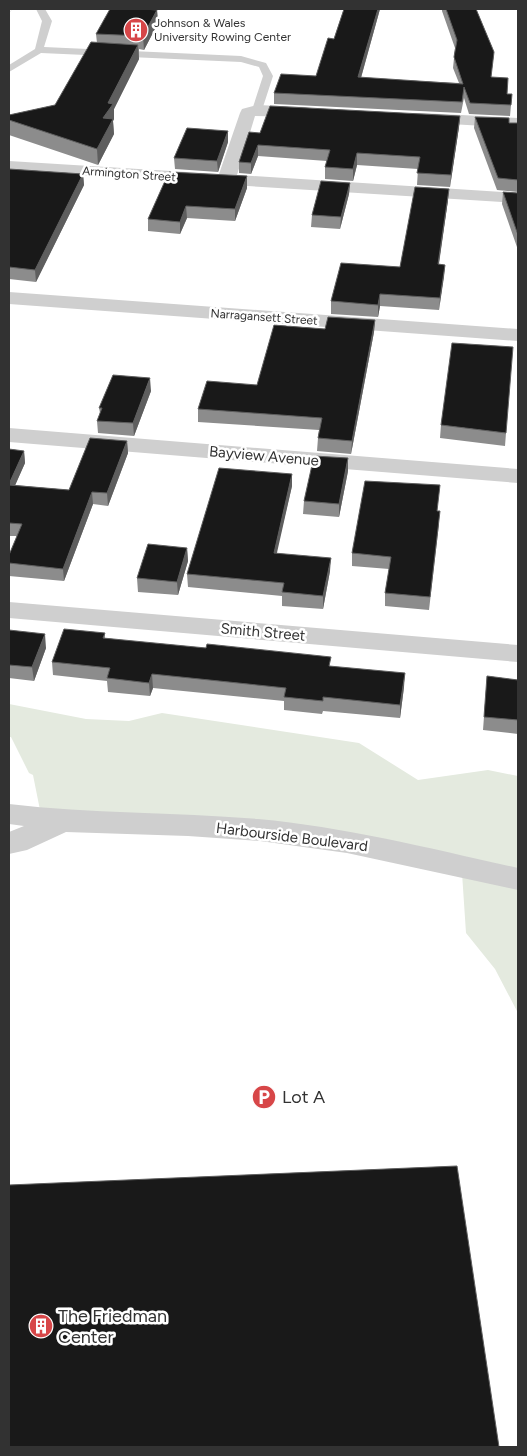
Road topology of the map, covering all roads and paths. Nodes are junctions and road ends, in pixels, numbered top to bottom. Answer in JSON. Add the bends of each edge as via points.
{"nodes":[{"id":1,"x":41,"y":9,"type":"edge"},
{"id":2,"x":39,"y":50,"type":"junction"},
{"id":3,"x":9,"y":69,"type":"edge"},
{"id":4,"x":257,"y":110,"type":"junction"},
{"id":5,"x":324,"y":113,"type":"edge"},
{"id":6,"x":402,"y":117,"type":"edge"},
{"id":7,"x":518,"y":123,"type":"edge"},
{"id":8,"x":9,"y":166,"type":"edge"},
{"id":9,"x":226,"y":180,"type":"junction"},
{"id":10,"x":518,"y":198,"type":"edge"},
{"id":11,"x":9,"y":298,"type":"edge"},
{"id":12,"x":518,"y":335,"type":"edge"},
{"id":13,"x":9,"y":435,"type":"edge"},
{"id":14,"x":518,"y":476,"type":"edge"},
{"id":15,"x":9,"y":610,"type":"edge"},
{"id":16,"x":518,"y":654,"type":"edge"},
{"id":17,"x":9,"y":814,"type":"edge"},
{"id":18,"x":63,"y":821,"type":"junction"},
{"id":19,"x":9,"y":843,"type":"edge"},
{"id":20,"x":518,"y":879,"type":"edge"}],
"edges":[{"from":1,"to":2,"type":"lane","via":[[47,21]]},
{"from":2,"to":3,"type":"lane"},
{"from":2,"to":4,"type":"lane","via":[[241,59],[263,65],[268,76]]},
{"from":4,"to":5,"type":"street"},
{"from":4,"to":9,"type":"street","via":[[248,113]]},
{"from":6,"to":7,"type":"street"},
{"from":8,"to":9,"type":"street","name":"Armington Street"},
{"from":9,"to":10,"type":"street","name":"Armington Street"},
{"from":11,"to":12,"type":"street","name":"Narragansett Street"},
{"from":13,"to":14,"type":"street","name":"Bayview Avenue"},
{"from":15,"to":16,"type":"street","name":"Smith Street"},
{"from":17,"to":18,"type":"street","name":"Harbourside Boulevard"},
{"from":18,"to":19,"type":"street","name":"Harbourside Boulevard"},
{"from":18,"to":20,"type":"street","name":"Harbourside Boulevard","via":[[260,830],[347,842]]}]}
